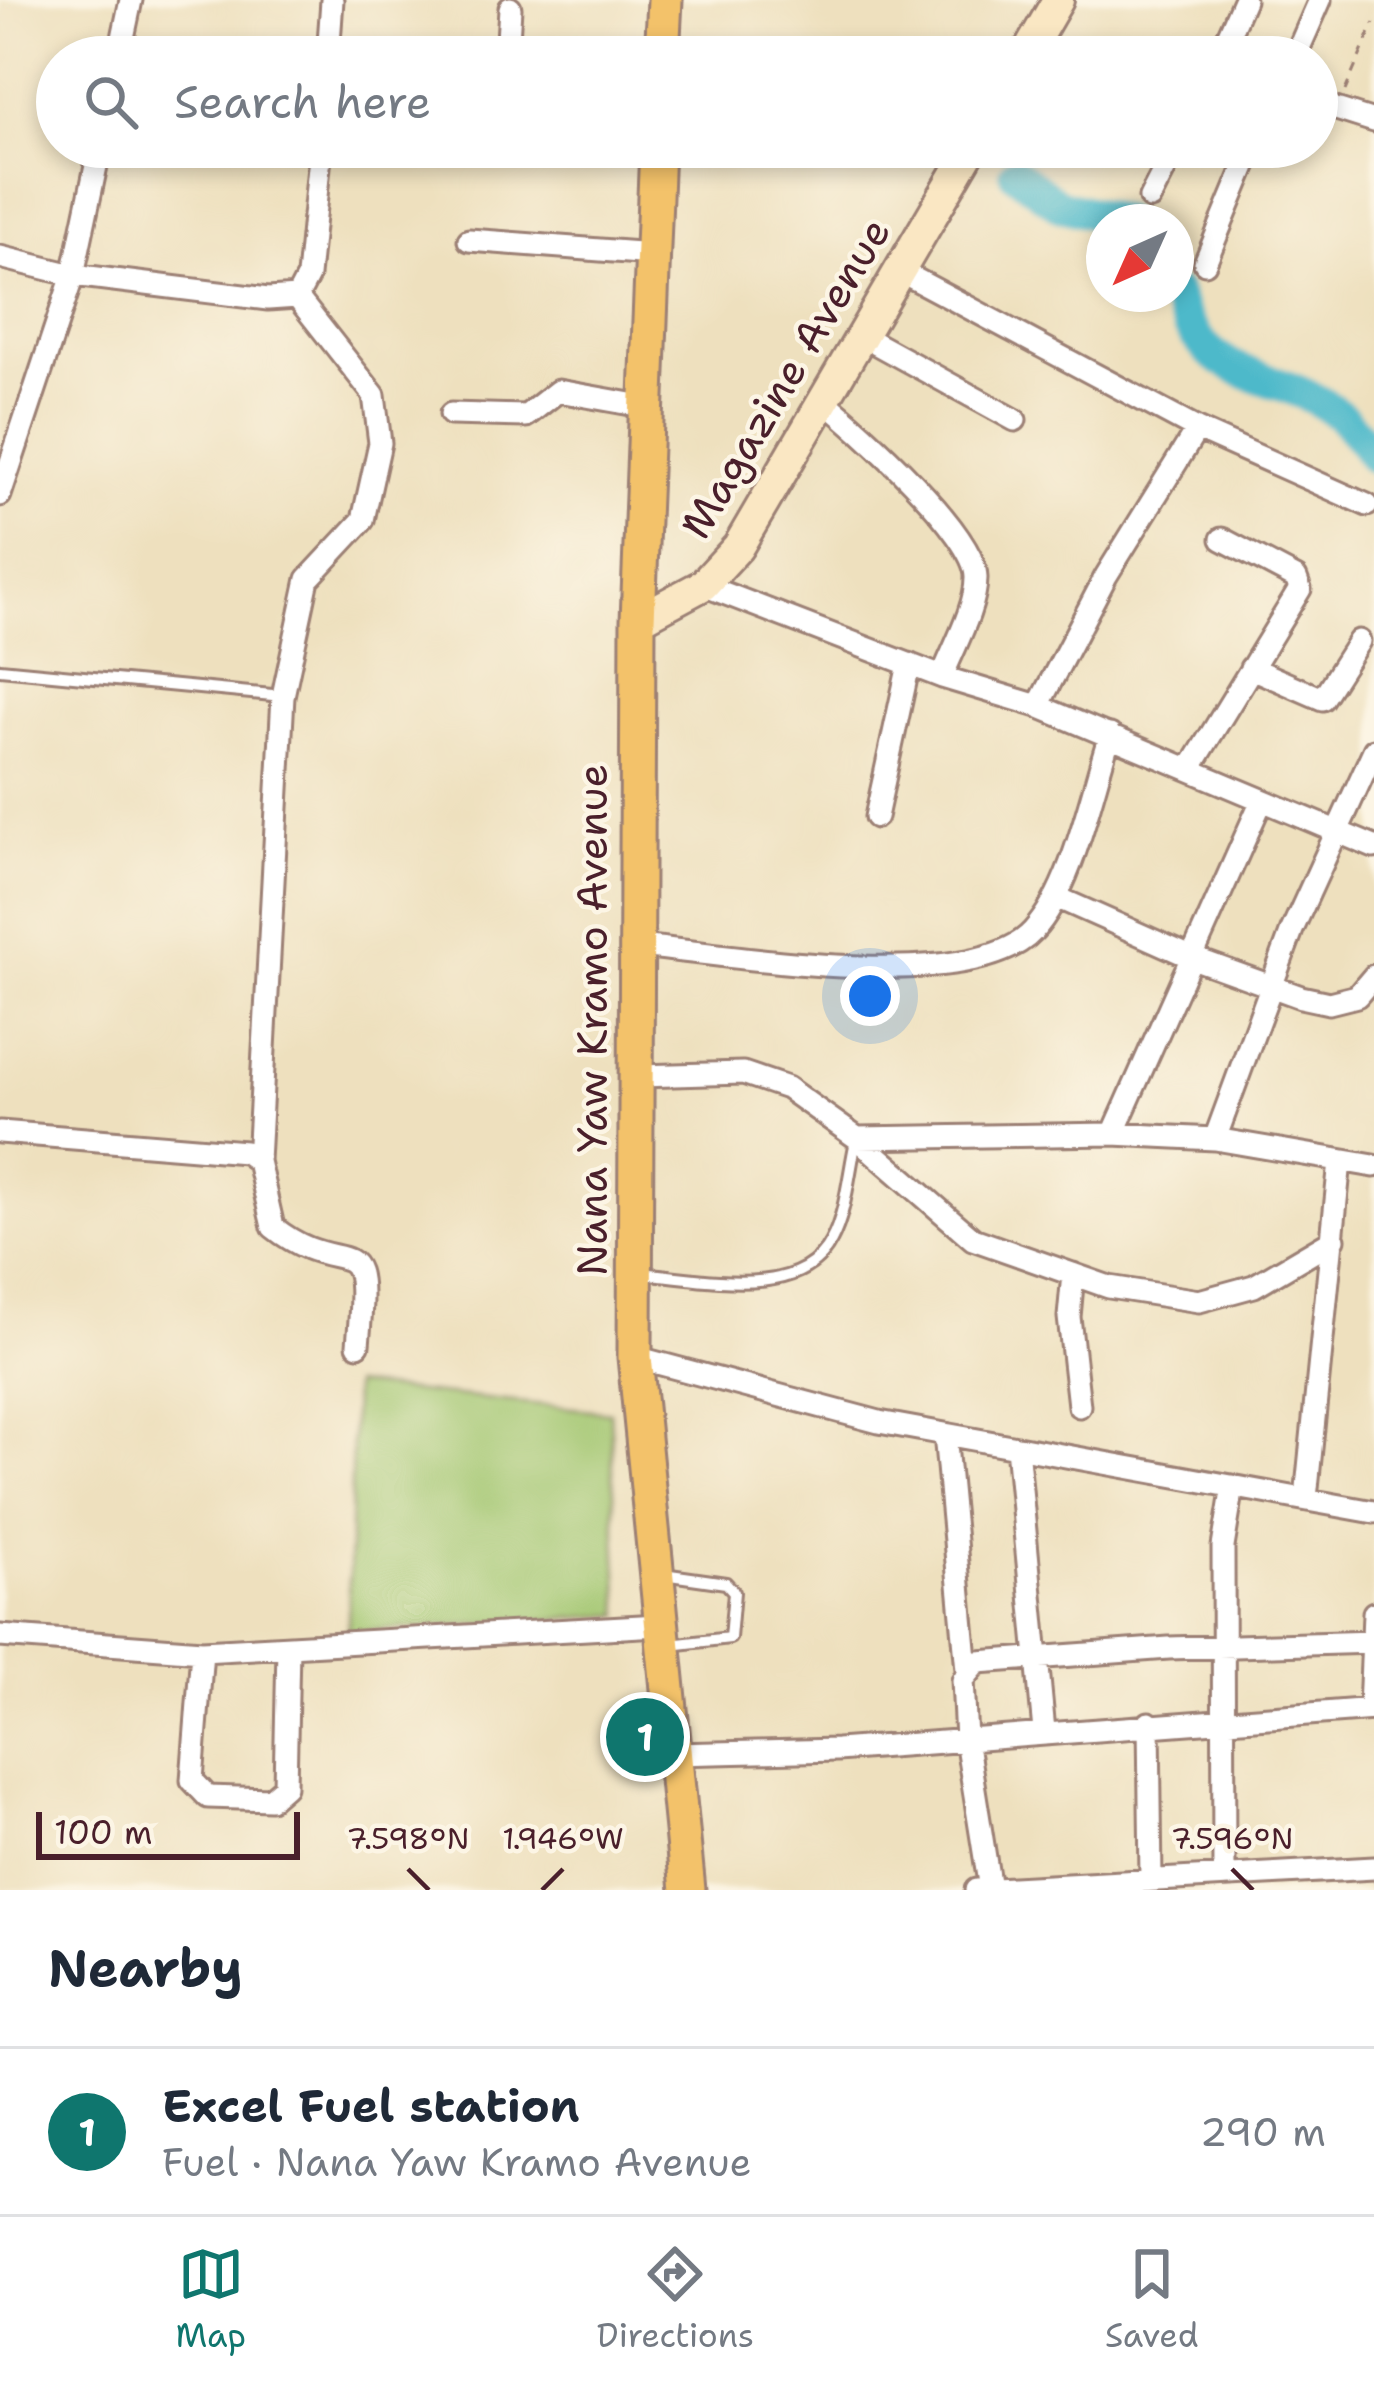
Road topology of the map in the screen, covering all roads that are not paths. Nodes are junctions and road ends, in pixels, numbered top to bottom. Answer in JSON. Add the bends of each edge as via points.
{"nodes":[{"id":1,"x":131,"y":0,"type":"edge"},
{"id":2,"x":332,"y":0,"type":"edge"},
{"id":3,"x":664,"y":0,"type":"edge"},
{"id":4,"x":1058,"y":0,"type":"edge"},
{"id":5,"x":1244,"y":0,"type":"edge"},
{"id":6,"x":1320,"y":0,"type":"edge"},
{"id":7,"x":510,"y":8,"type":"dead end"},
{"id":8,"x":123,"y":36,"type":"edge"},
{"id":9,"x":329,"y":36,"type":"edge"},
{"id":10,"x":508,"y":36,"type":"edge"},
{"id":11,"x":663,"y":36,"type":"edge"},
{"id":12,"x":1037,"y":36,"type":"edge"},
{"id":13,"x":1228,"y":36,"type":"edge"},
{"id":14,"x":1304,"y":36,"type":"edge"},
{"id":15,"x":1338,"y":110,"type":"edge"},
{"id":16,"x":1374,"y":122,"type":"edge"},
{"id":17,"x":96,"y":168,"type":"edge"},
{"id":18,"x":319,"y":168,"type":"edge"},
{"id":19,"x":656,"y":168,"type":"edge"},
{"id":20,"x":960,"y":168,"type":"edge"},
{"id":21,"x":1165,"y":168,"type":"edge"},
{"id":22,"x":1244,"y":168,"type":"edge"},
{"id":23,"x":1150,"y":198,"type":"dead end"},
{"id":24,"x":470,"y":240,"type":"dead end"},
{"id":25,"x":652,"y":254,"type":"junction"},
{"id":26,"x":0,"y":257,"type":"edge"},
{"id":27,"x":1205,"y":262,"type":"dead end"},
{"id":28,"x":900,"y":271,"type":"junction"},
{"id":29,"x":73,"y":275,"type":"junction"},
{"id":30,"x":297,"y":297,"type":"junction"},
{"id":31,"x":862,"y":336,"type":"junction"},
{"id":32,"x":824,"y":401,"type":"junction"},
{"id":33,"x":648,"y":407,"type":"junction"},
{"id":34,"x":451,"y":414,"type":"dead end"},
{"id":35,"x":1015,"y":420,"type":"dead end"},
{"id":36,"x":1197,"y":429,"type":"junction"},
{"id":37,"x":0,"y":495,"type":"edge"},
{"id":38,"x":1367,"y":505,"type":"dead end"},
{"id":39,"x":1222,"y":539,"type":"dead end"},
{"id":40,"x":704,"y":585,"type":"junction"},
{"id":41,"x":638,"y":620,"type":"junction"},
{"id":42,"x":1359,"y":641,"type":"dead end"},
{"id":43,"x":909,"y":664,"type":"junction"},
{"id":44,"x":1251,"y":668,"type":"junction"},
{"id":45,"x":0,"y":669,"type":"edge"},
{"id":46,"x":942,"y":676,"type":"junction"},
{"id":47,"x":284,"y":696,"type":"junction"},
{"id":48,"x":1037,"y":706,"type":"junction"},
{"id":49,"x":1110,"y":735,"type":"junction"},
{"id":50,"x":1374,"y":750,"type":"edge"},
{"id":51,"x":1190,"y":770,"type":"junction"},
{"id":52,"x":1262,"y":800,"type":"junction"},
{"id":53,"x":876,"y":817,"type":"dead end"},
{"id":54,"x":1334,"y":830,"type":"junction"},
{"id":55,"x":1374,"y":847,"type":"edge"},
{"id":56,"x":1056,"y":897,"type":"junction"},
{"id":57,"x":638,"y":946,"type":"junction"},
{"id":58,"x":1193,"y":958,"type":"junction"},
{"id":59,"x":1374,"y":976,"type":"edge"},
{"id":60,"x":1271,"y":987,"type":"junction"},
{"id":61,"x":639,"y":1076,"type":"junction"},
{"id":62,"x":0,"y":1132,"type":"edge"},
{"id":63,"x":1113,"y":1134,"type":"junction"},
{"id":64,"x":857,"y":1138,"type":"junction"},
{"id":65,"x":1215,"y":1139,"type":"junction"},
{"id":66,"x":258,"y":1161,"type":"junction"},
{"id":67,"x":1361,"y":1161,"type":"edge"},
{"id":68,"x":1334,"y":1239,"type":"junction"},
{"id":69,"x":637,"y":1273,"type":"junction"},
{"id":70,"x":1073,"y":1274,"type":"junction"},
{"id":71,"x":358,"y":1345,"type":"dead end"},
{"id":72,"x":635,"y":1357,"type":"junction"},
{"id":73,"x":1078,"y":1406,"type":"dead end"},
{"id":74,"x":945,"y":1434,"type":"junction"},
{"id":75,"x":1017,"y":1447,"type":"junction"},
{"id":76,"x":1232,"y":1486,"type":"junction"},
{"id":77,"x":1306,"y":1498,"type":"junction"},
{"id":78,"x":1374,"y":1512,"type":"edge"},
{"id":79,"x":653,"y":1573,"type":"junction"},
{"id":80,"x":1374,"y":1613,"type":"edge"},
{"id":81,"x":660,"y":1635,"type":"junction"},
{"id":82,"x":0,"y":1636,"type":"edge"},
{"id":83,"x":1374,"y":1642,"type":"edge"},
{"id":84,"x":1225,"y":1646,"type":"junction"},
{"id":85,"x":288,"y":1647,"type":"junction"},
{"id":86,"x":202,"y":1651,"type":"junction"},
{"id":87,"x":1035,"y":1659,"type":"junction"},
{"id":88,"x":967,"y":1670,"type":"junction"},
{"id":89,"x":1372,"y":1709,"type":"edge"},
{"id":90,"x":1224,"y":1717,"type":"junction"},
{"id":91,"x":1149,"y":1723,"type":"junction"},
{"id":92,"x":1044,"y":1731,"type":"junction"},
{"id":93,"x":966,"y":1739,"type":"junction"},
{"id":94,"x":673,"y":1754,"type":"junction"},
{"id":95,"x":1374,"y":1868,"type":"edge"},
{"id":96,"x":1225,"y":1876,"type":"junction"},
{"id":97,"x":1151,"y":1880,"type":"junction"},
{"id":98,"x":1061,"y":1887,"type":"edge"},
{"id":99,"x":990,"y":1889,"type":"edge"},
{"id":100,"x":688,"y":1890,"type":"edge"},
{"id":101,"x":976,"y":1890,"type":"edge"}],
"edges":[{"from":1,"to":8,"type":"street"},
{"from":2,"to":9,"type":"street"},
{"from":3,"to":11,"type":"main road"},
{"from":4,"to":12,"type":"street"},
{"from":5,"to":13,"type":"street"},
{"from":6,"to":14,"type":"street"},
{"from":7,"to":10,"type":"street"},
{"from":15,"to":16,"type":"street"},
{"from":17,"to":29,"type":"street"},
{"from":18,"to":30,"type":"street","via":[[308,276]]},
{"from":19,"to":25,"type":"main road","name":"Nana Yaw Kramo Avenue"},
{"from":20,"to":28,"type":"street","name":"Magazine Avenue"},
{"from":21,"to":23,"type":"street"},
{"from":22,"to":27,"type":"street"},
{"from":24,"to":25,"type":"street"},
{"from":25,"to":33,"type":"main road","name":"Nana Yaw Kramo Avenue"},
{"from":26,"to":29,"type":"street"},
{"from":28,"to":31,"type":"street","name":"Magazine Avenue"},
{"from":28,"to":36,"type":"street"},
{"from":29,"to":30,"type":"street"},
{"from":29,"to":37,"type":"street"},
{"from":30,"to":47,"type":"street","via":[[374,395],[380,443],[362,520],[308,579]]},
{"from":31,"to":32,"type":"street","name":"Magazine Avenue"},
{"from":31,"to":35,"type":"street"},
{"from":32,"to":40,"type":"street","name":"Magazine Avenue","via":[[738,547]]},
{"from":32,"to":46,"type":"street","via":[[905,472],[974,564],[974,590]]},
{"from":33,"to":34,"type":"street","via":[[558,392],[526,416]]},
{"from":33,"to":41,"type":"main road","name":"Nana Yaw Kramo Avenue"},
{"from":36,"to":38,"type":"street"},
{"from":36,"to":48,"type":"street"},
{"from":39,"to":44,"type":"street","via":[[1299,583]]},
{"from":40,"to":41,"type":"street","name":"Magazine Avenue"},
{"from":40,"to":43,"type":"street"},
{"from":41,"to":57,"type":"main road","name":"Nana Yaw Kramo Avenue"},
{"from":42,"to":44,"type":"street","via":[[1322,699]]},
{"from":43,"to":46,"type":"street"},
{"from":43,"to":53,"type":"street"},
{"from":44,"to":51,"type":"street"},
{"from":45,"to":47,"type":"lane"},
{"from":46,"to":48,"type":"street"},
{"from":47,"to":66,"type":"street"},
{"from":48,"to":49,"type":"street"},
{"from":49,"to":51,"type":"street"},
{"from":49,"to":56,"type":"street"},
{"from":50,"to":54,"type":"street"},
{"from":51,"to":52,"type":"street"},
{"from":52,"to":54,"type":"street"},
{"from":52,"to":58,"type":"street"},
{"from":54,"to":55,"type":"street"},
{"from":54,"to":60,"type":"street"},
{"from":56,"to":57,"type":"street","via":[[1032,933],[996,958],[949,966]]},
{"from":56,"to":58,"type":"street"},
{"from":57,"to":61,"type":"main road","name":"Nana Yaw Kramo Avenue"},
{"from":58,"to":60,"type":"street"},
{"from":58,"to":63,"type":"street"},
{"from":59,"to":60,"type":"street","via":[[1357,996],[1329,1004]]},
{"from":60,"to":65,"type":"street"},
{"from":61,"to":64,"type":"street","via":[[743,1073],[787,1088]]},
{"from":61,"to":69,"type":"main road","name":"Nana Yaw Kramo Avenue"},
{"from":62,"to":66,"type":"street","via":[[227,1149]]},
{"from":63,"to":64,"type":"street"},
{"from":63,"to":65,"type":"street"},
{"from":64,"to":69,"type":"lane","via":[[831,1241],[812,1263],[778,1281]]},
{"from":64,"to":70,"type":"street","via":[[973,1239]]},
{"from":65,"to":67,"type":"street"},
{"from":66,"to":71,"type":"street","via":[[273,1227],[357,1264],[364,1279]]},
{"from":67,"to":68,"type":"street"},
{"from":68,"to":70,"type":"street","via":[[1254,1286],[1199,1301]]},
{"from":68,"to":77,"type":"street"},
{"from":69,"to":72,"type":"main road","name":"Nana Yaw Kramo Avenue"},
{"from":70,"to":73,"type":"street"},
{"from":72,"to":74,"type":"street"},
{"from":72,"to":79,"type":"main road","name":"Nana Yaw Kramo Avenue"},
{"from":74,"to":75,"type":"street"},
{"from":74,"to":88,"type":"street"},
{"from":75,"to":76,"type":"street"},
{"from":75,"to":87,"type":"street"},
{"from":76,"to":77,"type":"street"},
{"from":76,"to":84,"type":"street","via":[[1223,1547]]},
{"from":77,"to":78,"type":"street"},
{"from":79,"to":81,"type":"main road","name":"Nana Yaw Kramo Avenue"},
{"from":79,"to":81,"type":"lane","via":[[726,1583],[734,1592],[730,1638]]},
{"from":80,"to":83,"type":"street"},
{"from":81,"to":85,"type":"street"},
{"from":81,"to":94,"type":"main road","name":"Nana Yaw Kramo Avenue"},
{"from":82,"to":86,"type":"street"},
{"from":83,"to":84,"type":"street"},
{"from":83,"to":89,"type":"street"},
{"from":84,"to":87,"type":"street"},
{"from":84,"to":90,"type":"street"},
{"from":85,"to":86,"type":"street"},
{"from":85,"to":86,"type":"street","via":[[285,1786],[271,1799],[208,1797],[192,1780]]},
{"from":87,"to":88,"type":"street","via":[[978,1662]]},
{"from":87,"to":92,"type":"street"},
{"from":88,"to":93,"type":"street"},
{"from":89,"to":90,"type":"street"},
{"from":90,"to":91,"type":"street"},
{"from":90,"to":96,"type":"street"},
{"from":91,"to":92,"type":"street"},
{"from":91,"to":97,"type":"street"},
{"from":92,"to":93,"type":"street"},
{"from":93,"to":94,"type":"street"},
{"from":93,"to":99,"type":"street"},
{"from":94,"to":100,"type":"main road","name":"Nana Yaw Kramo Avenue"},
{"from":95,"to":96,"type":"street"},
{"from":96,"to":97,"type":"street"},
{"from":97,"to":98,"type":"street"},
{"from":98,"to":99,"type":"street"},
{"from":99,"to":101,"type":"street"}]}
